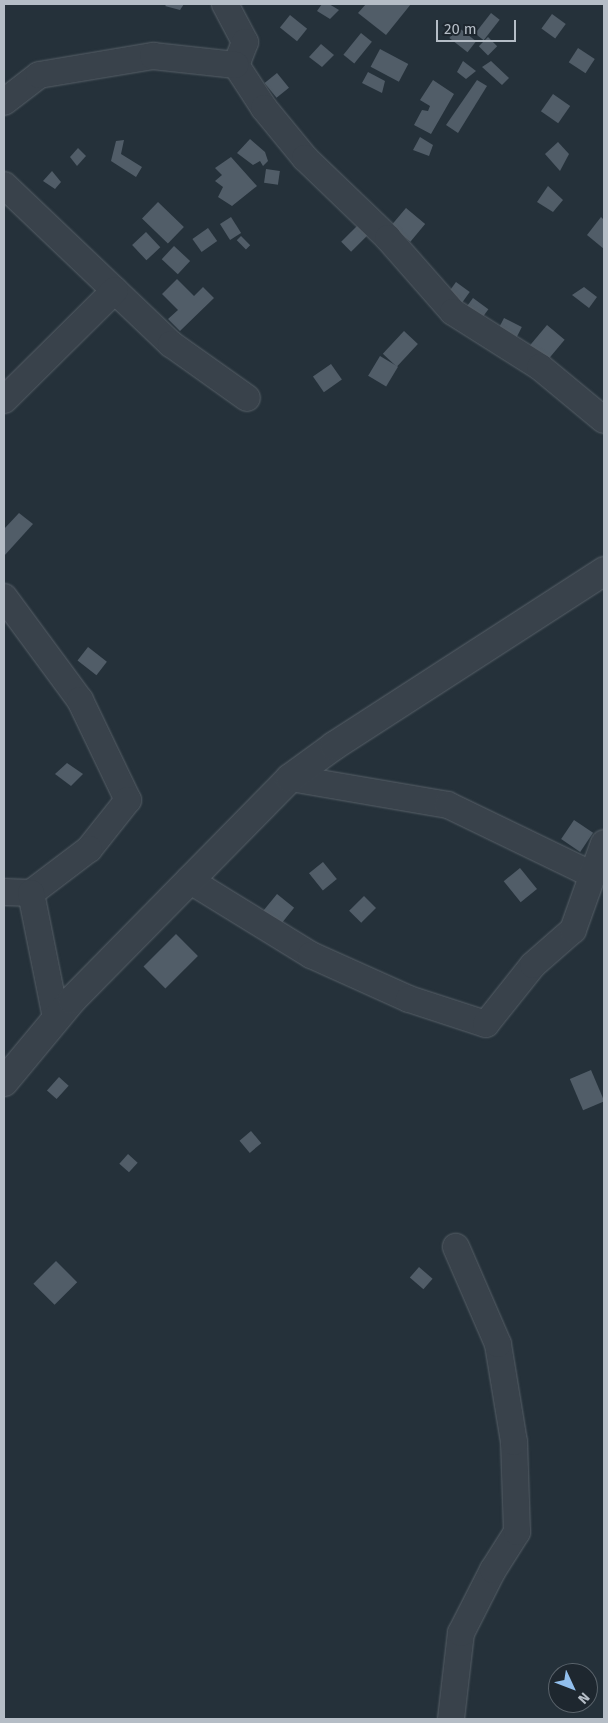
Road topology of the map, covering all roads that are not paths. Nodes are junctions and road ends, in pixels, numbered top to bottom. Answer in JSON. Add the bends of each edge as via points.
{"nodes":[{"id":1,"x":225,"y":4,"type":"edge"},
{"id":2,"x":236,"y":65,"type":"junction"},
{"id":3,"x":4,"y":102,"type":"edge"},
{"id":4,"x":4,"y":185,"type":"edge"},
{"id":5,"x":115,"y":290,"type":"junction"},
{"id":6,"x":247,"y":398,"type":"dead end"},
{"id":7,"x":4,"y":400,"type":"edge"},
{"id":8,"x":604,"y":420,"type":"edge"},
{"id":9,"x":604,"y":571,"type":"edge"},
{"id":10,"x":4,"y":598,"type":"edge"},
{"id":11,"x":290,"y":778,"type":"junction"},
{"id":12,"x":604,"y":843,"type":"edge"},
{"id":13,"x":591,"y":874,"type":"junction"},
{"id":14,"x":189,"y":880,"type":"junction"},
{"id":15,"x":4,"y":892,"type":"edge"},
{"id":16,"x":31,"y":893,"type":"junction"},
{"id":17,"x":56,"y":1018,"type":"junction"},
{"id":18,"x":4,"y":1082,"type":"edge"},
{"id":19,"x":456,"y":1247,"type":"dead end"},
{"id":20,"x":451,"y":1719,"type":"edge"}],
"edges":[{"from":1,"to":2,"type":"street","via":[[245,42]]},
{"from":2,"to":3,"type":"street","via":[[153,56],[38,75]]},
{"from":2,"to":8,"type":"street","via":[[264,108],[305,158],[388,238],[453,312],[540,367]]},
{"from":4,"to":5,"type":"street"},
{"from":5,"to":6,"type":"street","via":[[171,344]]},
{"from":5,"to":7,"type":"street"},
{"from":9,"to":11,"type":"street"},
{"from":10,"to":16,"type":"street","via":[[80,700],[128,800],[89,849]]},
{"from":11,"to":13,"type":"street","via":[[448,805]]},
{"from":11,"to":14,"type":"street"},
{"from":12,"to":13,"type":"street"},
{"from":13,"to":14,"type":"street","via":[[573,930],[533,964],[486,1024],[409,999],[311,955]]},
{"from":14,"to":17,"type":"street"},
{"from":15,"to":16,"type":"street"},
{"from":16,"to":17,"type":"street"},
{"from":17,"to":18,"type":"street"},
{"from":19,"to":20,"type":"street","via":[[498,1344],[514,1442],[517,1532],[493,1570],[461,1633]]}]}
